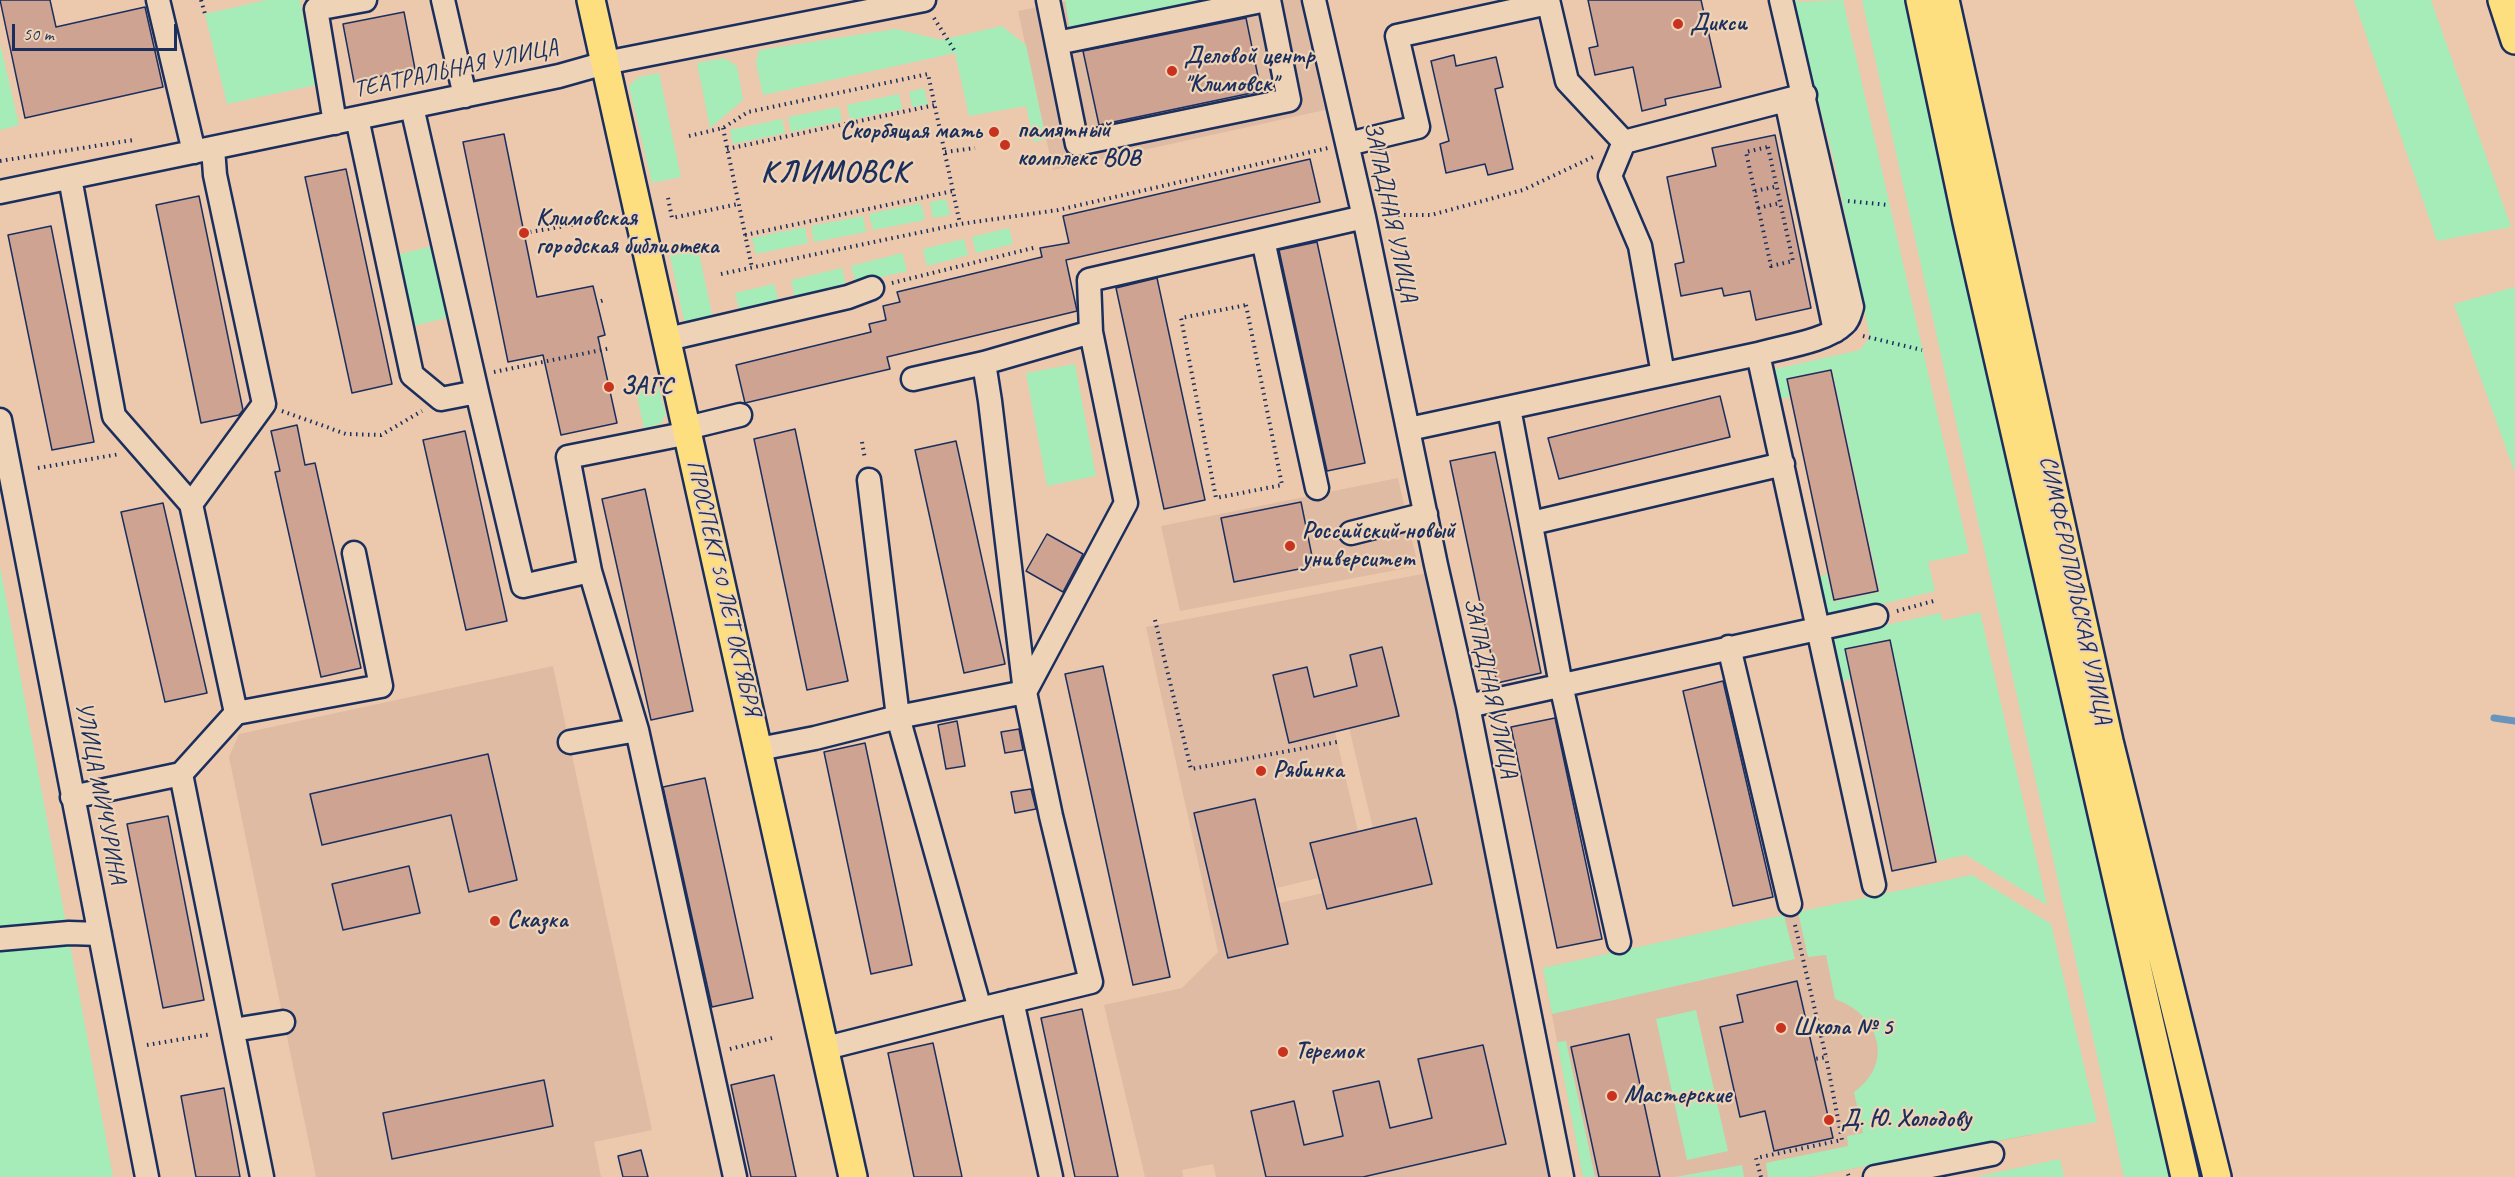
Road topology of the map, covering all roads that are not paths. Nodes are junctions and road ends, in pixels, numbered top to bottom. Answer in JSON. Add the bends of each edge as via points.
{"nodes":[{"id":1,"x":158,"y":0,"type":"edge"},
{"id":2,"x":365,"y":0,"type":"edge"},
{"id":3,"x":443,"y":0,"type":"edge"},
{"id":4,"x":591,"y":0,"type":"edge"},
{"id":5,"x":924,"y":0,"type":"edge"},
{"id":6,"x":1048,"y":0,"type":"edge"},
{"id":7,"x":1265,"y":0,"type":"edge"},
{"id":8,"x":1314,"y":0,"type":"edge"},
{"id":9,"x":1781,"y":0,"type":"edge"},
{"id":10,"x":1920,"y":0,"type":"edge"},
{"id":11,"x":1945,"y":0,"type":"edge"},
{"id":12,"x":2502,"y":0,"type":"edge"},
{"id":13,"x":1548,"y":1,"type":"edge"},
{"id":14,"x":2515,"y":40,"type":"edge"},
{"id":15,"x":1057,"y":43,"type":"junction"},
{"id":16,"x":605,"y":63,"type":"junction"},
{"id":17,"x":465,"y":96,"type":"junction"},
{"id":18,"x":1795,"y":98,"type":"junction"},
{"id":19,"x":412,"y":107,"type":"junction"},
{"id":20,"x":357,"y":118,"type":"junction"},
{"id":21,"x":335,"y":123,"type":"junction"},
{"id":22,"x":1624,"y":142,"type":"junction"},
{"id":23,"x":1348,"y":144,"type":"junction"},
{"id":24,"x":203,"y":150,"type":"junction"},
{"id":25,"x":70,"y":178,"type":"junction"},
{"id":26,"x":0,"y":192,"type":"edge"},
{"id":27,"x":1372,"y":216,"type":"junction"},
{"id":28,"x":1263,"y":240,"type":"junction"},
{"id":29,"x":873,"y":288,"type":"road end"},
{"id":30,"x":1091,"y":332,"type":"junction"},
{"id":31,"x":668,"y":339,"type":"junction"},
{"id":32,"x":1758,"y":354,"type":"junction"},
{"id":33,"x":984,"y":363,"type":"junction"},
{"id":34,"x":1663,"y":374,"type":"junction"},
{"id":35,"x":913,"y":379,"type":"dead end"},
{"id":36,"x":475,"y":384,"type":"junction"},
{"id":37,"x":1509,"y":408,"type":"junction"},
{"id":38,"x":740,"y":415,"type":"dead end"},
{"id":39,"x":0,"y":420,"type":"edge"},
{"id":40,"x":1408,"y":429,"type":"junction"},
{"id":41,"x":688,"y":430,"type":"junction"},
{"id":42,"x":1783,"y":464,"type":"junction"},
{"id":43,"x":869,"y":480,"type":"dead end"},
{"id":44,"x":1317,"y":488,"type":"dead end"},
{"id":45,"x":191,"y":504,"type":"junction"},
{"id":46,"x":1426,"y":514,"type":"junction"},
{"id":47,"x":1532,"y":523,"type":"junction"},
{"id":48,"x":1351,"y":533,"type":"dead end"},
{"id":49,"x":354,"y":554,"type":"dead end"},
{"id":50,"x":590,"y":571,"type":"junction"},
{"id":51,"x":1876,"y":616,"type":"road end"},
{"id":52,"x":1818,"y":628,"type":"junction"},
{"id":53,"x":1729,"y":647,"type":"junction"},
{"id":54,"x":1561,"y":685,"type":"junction"},
{"id":55,"x":1024,"y":692,"type":"junction"},
{"id":56,"x":1468,"y":706,"type":"junction"},
{"id":57,"x":236,"y":713,"type":"junction"},
{"id":58,"x":898,"y":717,"type":"junction"},
{"id":59,"x":637,"y":730,"type":"junction"},
{"id":60,"x":570,"y":742,"type":"dead end"},
{"id":61,"x":759,"y":749,"type":"junction"},
{"id":62,"x":182,"y":774,"type":"junction"},
{"id":63,"x":72,"y":797,"type":"junction"},
{"id":64,"x":1874,"y":885,"type":"dead end"},
{"id":65,"x":1792,"y":914,"type":"road end"},
{"id":66,"x":100,"y":934,"type":"junction"},
{"id":67,"x":0,"y":939,"type":"edge"},
{"id":68,"x":1619,"y":942,"type":"dead end"},
{"id":69,"x":1012,"y":1001,"type":"junction"},
{"id":70,"x":980,"y":1009,"type":"junction"},
{"id":71,"x":283,"y":1022,"type":"dead end"},
{"id":72,"x":233,"y":1030,"type":"junction"},
{"id":73,"x":826,"y":1048,"type":"junction"},
{"id":74,"x":1992,"y":1154,"type":"dead end"},
{"id":75,"x":1944,"y":1170,"type":"edge"},
{"id":76,"x":147,"y":1177,"type":"edge"},
{"id":77,"x":262,"y":1177,"type":"edge"},
{"id":78,"x":735,"y":1177,"type":"edge"},
{"id":79,"x":853,"y":1177,"type":"edge"},
{"id":80,"x":1051,"y":1177,"type":"edge"},
{"id":81,"x":1562,"y":1177,"type":"edge"},
{"id":82,"x":1875,"y":1177,"type":"edge"},
{"id":83,"x":2185,"y":1177,"type":"edge"},
{"id":84,"x":2217,"y":1177,"type":"edge"}],
"edges":[{"from":1,"to":24,"type":"street"},
{"from":2,"to":21,"type":"street","via":[[316,9]]},
{"from":3,"to":17,"type":"street"},
{"from":4,"to":16,"type":"main road","name":"ПРОСПЕКТ 50 ЛЕТ ОКТЯБРЯ"},
{"from":5,"to":16,"type":"street","name":"ТЕАТРАЛЬНАЯ УЛИЦА"},
{"from":6,"to":15,"type":"street"},
{"from":7,"to":15,"type":"street"},
{"from":7,"to":15,"type":"street","via":[[1289,100],[1077,144]]},
{"from":8,"to":23,"type":"street","name":"ЗАПАДНАЯ УЛИЦА"},
{"from":9,"to":18,"type":"street"},
{"from":10,"to":83,"type":"main road","name":"СИМФЕРОПОЛЬСКАЯ УЛИЦА"},
{"from":11,"to":84,"type":"main road","name":"СИМФЕРОПОЛЬСКАЯ УЛИЦА","via":[[2106,730]]},
{"from":12,"to":14,"type":"main road"},
{"from":13,"to":22,"type":"street","via":[[1567,81]]},
{"from":13,"to":23,"type":"street","via":[[1397,36],[1418,127]]},
{"from":16,"to":17,"type":"street","name":"ТЕАТРАЛЬНАЯ УЛИЦА"},
{"from":16,"to":31,"type":"main road","name":"ПРОСПЕКТ 50 ЛЕТ ОКТЯБРЯ"},
{"from":17,"to":19,"type":"street","name":"ТЕАТРАЛЬНАЯ УЛИЦА"},
{"from":18,"to":22,"type":"street"},
{"from":18,"to":32,"type":"street","via":[[1852,307],[1847,322],[1835,331]]},
{"from":19,"to":20,"type":"street","name":"ТЕАТРАЛЬНАЯ УЛИЦА"},
{"from":19,"to":36,"type":"street"},
{"from":20,"to":21,"type":"street","name":"ТЕАТРАЛЬНАЯ УЛИЦА"},
{"from":20,"to":36,"type":"street","via":[[412,375],[441,399]]},
{"from":21,"to":24,"type":"street","name":"ТЕАТРАЛЬНАЯ УЛИЦА"},
{"from":22,"to":34,"type":"street","via":[[1610,176],[1640,246]]},
{"from":23,"to":27,"type":"street","name":"ЗАПАДНАЯ УЛИЦА"},
{"from":24,"to":25,"type":"street","name":"ТЕАТРАЛЬНАЯ УЛИЦА"},
{"from":24,"to":45,"type":"street","via":[[215,175],[264,404]]},
{"from":25,"to":26,"type":"street","name":"ТЕАТРАЛЬНАЯ УЛИЦА"},
{"from":25,"to":45,"type":"street","via":[[114,416]]},
{"from":27,"to":28,"type":"street"},
{"from":27,"to":40,"type":"street","name":"ЗАПАДНАЯ УЛИЦА"},
{"from":28,"to":30,"type":"street","via":[[1089,280]]},
{"from":28,"to":44,"type":"street"},
{"from":29,"to":31,"type":"street"},
{"from":30,"to":33,"type":"street"},
{"from":30,"to":55,"type":"street","via":[[1126,503]]},
{"from":31,"to":41,"type":"main road","name":"ПРОСПЕКТ 50 ЛЕТ ОКТЯБРЯ"},
{"from":32,"to":34,"type":"street"},
{"from":32,"to":42,"type":"street"},
{"from":33,"to":35,"type":"street"},
{"from":33,"to":55,"type":"street"},
{"from":34,"to":37,"type":"street"},
{"from":36,"to":50,"type":"street","via":[[523,586]]},
{"from":37,"to":40,"type":"street"},
{"from":37,"to":47,"type":"street"},
{"from":38,"to":41,"type":"street"},
{"from":39,"to":63,"type":"street","name":"УЛИЦА МИЧУРИНА"},
{"from":40,"to":46,"type":"street","name":"ЗАПАДНАЯ УЛИЦА"},
{"from":41,"to":50,"type":"street","via":[[568,457]]},
{"from":41,"to":61,"type":"main road","name":"ПРОСПЕКТ 50 ЛЕТ ОКТЯБРЯ"},
{"from":42,"to":47,"type":"street"},
{"from":42,"to":52,"type":"street"},
{"from":43,"to":58,"type":"street"},
{"from":45,"to":57,"type":"street"},
{"from":46,"to":48,"type":"street"},
{"from":46,"to":56,"type":"street","name":"ЗАПАДНАЯ УЛИЦА"},
{"from":47,"to":54,"type":"street"},
{"from":49,"to":57,"type":"street","via":[[381,686]]},
{"from":50,"to":59,"type":"street"},
{"from":51,"to":52,"type":"street"},
{"from":52,"to":53,"type":"street"},
{"from":52,"to":64,"type":"street"},
{"from":53,"to":54,"type":"street"},
{"from":53,"to":65,"type":"street"},
{"from":54,"to":56,"type":"street"},
{"from":54,"to":68,"type":"street"},
{"from":55,"to":58,"type":"street"},
{"from":55,"to":69,"type":"street","via":[[1091,982]]},
{"from":56,"to":81,"type":"street","name":"ЗАПАДНАЯ УЛИЦА"},
{"from":57,"to":62,"type":"street"},
{"from":58,"to":61,"type":"street"},
{"from":58,"to":70,"type":"street"},
{"from":59,"to":60,"type":"street"},
{"from":59,"to":78,"type":"street"},
{"from":61,"to":73,"type":"main road","name":"ПРОСПЕКТ 50 ЛЕТ ОКТЯБРЯ"},
{"from":62,"to":63,"type":"street"},
{"from":62,"to":72,"type":"street"},
{"from":63,"to":66,"type":"street","name":"УЛИЦА МИЧУРИНА"},
{"from":66,"to":67,"type":"street"},
{"from":66,"to":76,"type":"street","name":"УЛИЦА МИЧУРИНА"},
{"from":69,"to":70,"type":"street"},
{"from":69,"to":80,"type":"street"},
{"from":70,"to":73,"type":"street"},
{"from":71,"to":72,"type":"street"},
{"from":72,"to":77,"type":"street"},
{"from":73,"to":79,"type":"main road","name":"ПРОСПЕКТ 50 ЛЕТ ОКТЯБРЯ"},
{"from":74,"to":75,"type":"street"},
{"from":75,"to":82,"type":"street"}]}
